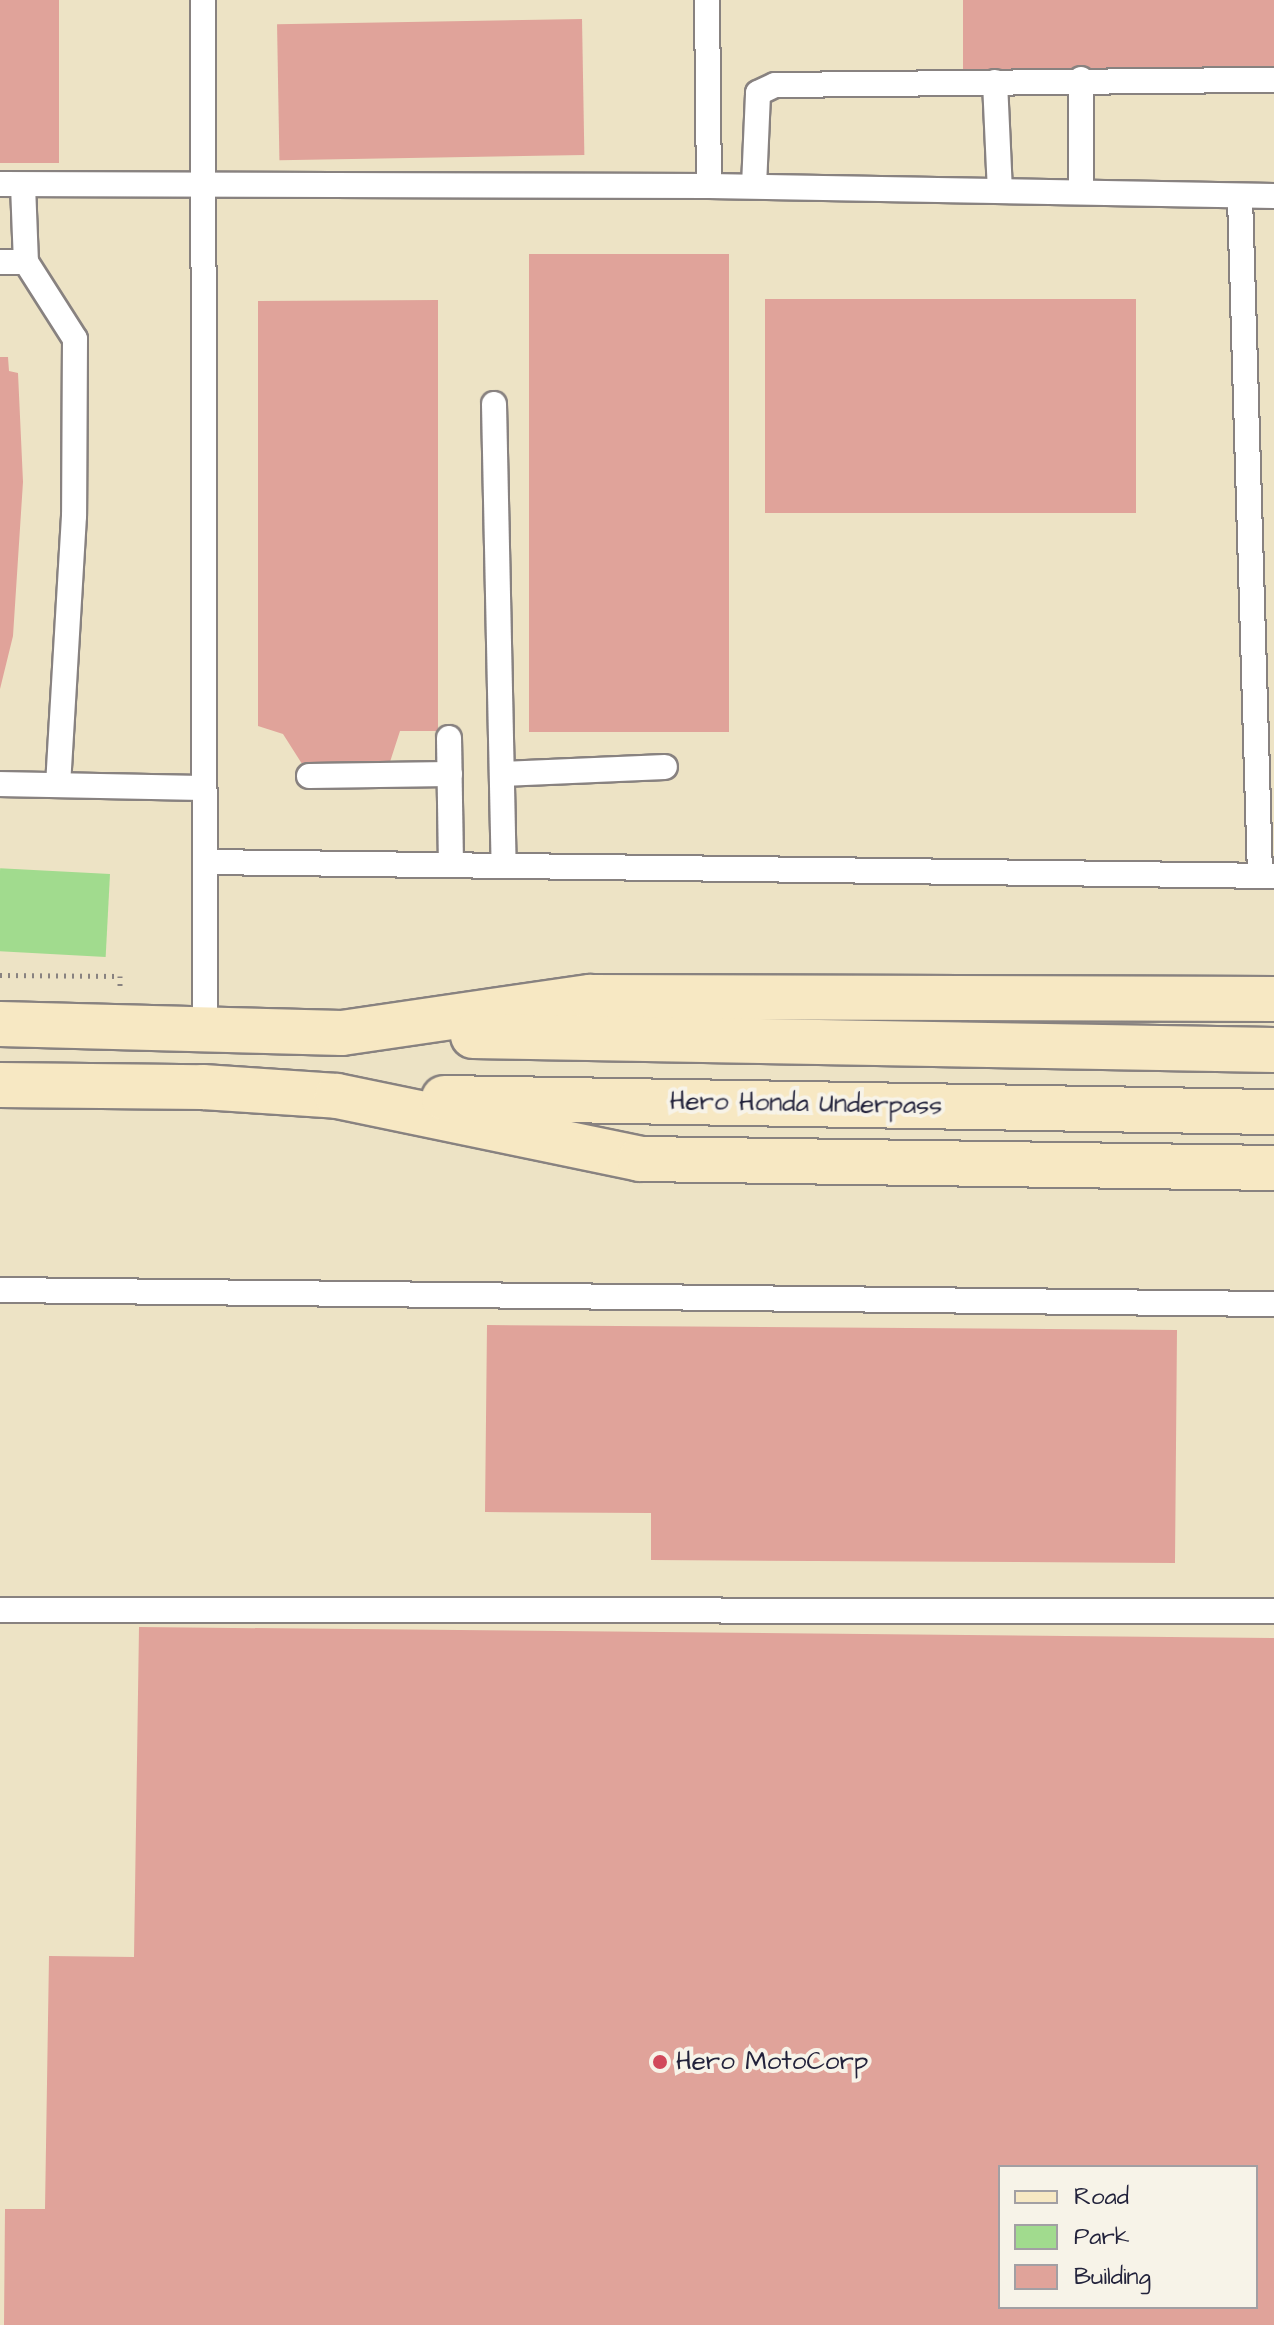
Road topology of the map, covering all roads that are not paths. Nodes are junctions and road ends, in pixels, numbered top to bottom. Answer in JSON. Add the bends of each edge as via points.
{"nodes":[{"id":1,"x":203,"y":0,"type":"edge"},
{"id":2,"x":707,"y":0,"type":"edge"},
{"id":3,"x":1081,"y":79,"type":"junction"},
{"id":4,"x":1274,"y":80,"type":"edge"},
{"id":5,"x":995,"y":82,"type":"junction"},
{"id":6,"x":12,"y":184,"type":"edge"},
{"id":7,"x":204,"y":184,"type":"junction"},
{"id":8,"x":709,"y":186,"type":"junction"},
{"id":9,"x":754,"y":186,"type":"junction"},
{"id":10,"x":1000,"y":191,"type":"junction"},
{"id":11,"x":1081,"y":192,"type":"junction"},
{"id":12,"x":1274,"y":196,"type":"edge"},
{"id":13,"x":1240,"y":197,"type":"junction"},
{"id":14,"x":0,"y":262,"type":"edge"},
{"id":15,"x":26,"y":262,"type":"junction"},
{"id":16,"x":494,"y":404,"type":"dead end"},
{"id":17,"x":449,"y":738,"type":"dead end"},
{"id":18,"x":665,"y":767,"type":"dead end"},
{"id":19,"x":450,"y":774,"type":"junction"},
{"id":20,"x":502,"y":774,"type":"junction"},
{"id":21,"x":309,"y":776,"type":"dead end"},
{"id":22,"x":0,"y":784,"type":"edge"},
{"id":23,"x":58,"y":785,"type":"junction"},
{"id":24,"x":203,"y":788,"type":"junction"},
{"id":25,"x":205,"y":862,"type":"junction"},
{"id":26,"x":451,"y":864,"type":"junction"},
{"id":27,"x":504,"y":865,"type":"junction"},
{"id":28,"x":1267,"y":876,"type":"edge"},
{"id":29,"x":1274,"y":999,"type":"edge"},
{"id":30,"x":0,"y":1024,"type":"edge"},
{"id":31,"x":205,"y":1028,"type":"junction"},
{"id":32,"x":342,"y":1033,"type":"junction"},
{"id":33,"x":1274,"y":1050,"type":"edge"},
{"id":34,"x":0,"y":1085,"type":"edge"},
{"id":35,"x":337,"y":1096,"type":"junction"},
{"id":36,"x":1274,"y":1112,"type":"edge"},
{"id":37,"x":1274,"y":1168,"type":"edge"},
{"id":38,"x":0,"y":1290,"type":"edge"},
{"id":39,"x":1274,"y":1304,"type":"edge"},
{"id":40,"x":0,"y":1610,"type":"edge"},
{"id":41,"x":1274,"y":1611,"type":"edge"}],
"edges":[{"from":1,"to":7,"type":"lane"},
{"from":2,"to":8,"type":"lane"},
{"from":3,"to":4,"type":"lane"},
{"from":3,"to":5,"type":"lane"},
{"from":3,"to":11,"type":"lane"},
{"from":5,"to":9,"type":"lane","via":[[765,87],[757,100]]},
{"from":5,"to":10,"type":"lane"},
{"from":6,"to":7,"type":"lane"},
{"from":6,"to":15,"type":"lane"},
{"from":7,"to":8,"type":"lane"},
{"from":7,"to":24,"type":"lane"},
{"from":8,"to":9,"type":"lane"},
{"from":9,"to":10,"type":"lane"},
{"from":10,"to":11,"type":"lane"},
{"from":11,"to":13,"type":"lane"},
{"from":12,"to":13,"type":"lane"},
{"from":13,"to":28,"type":"lane"},
{"from":14,"to":15,"type":"lane"},
{"from":15,"to":23,"type":"lane","via":[[75,339],[74,516]]},
{"from":16,"to":20,"type":"lane"},
{"from":17,"to":19,"type":"lane"},
{"from":18,"to":20,"type":"lane"},
{"from":19,"to":21,"type":"lane"},
{"from":19,"to":26,"type":"lane"},
{"from":20,"to":27,"type":"lane"},
{"from":22,"to":23,"type":"lane"},
{"from":23,"to":24,"type":"lane"},
{"from":24,"to":25,"type":"lane"},
{"from":25,"to":26,"type":"lane"},
{"from":25,"to":31,"type":"lane"},
{"from":26,"to":27,"type":"lane"},
{"from":27,"to":28,"type":"lane"},
{"from":29,"to":32,"type":"main road","via":[[590,997]]},
{"from":30,"to":31,"type":"main road"},
{"from":31,"to":32,"type":"main road"},
{"from":32,"to":33,"type":"main road"},
{"from":34,"to":35,"type":"main road","via":[[203,1087]]},
{"from":35,"to":36,"type":"main road","name":"Hero Honda Underpass"},
{"from":35,"to":37,"type":"main road","via":[[640,1159]]},
{"from":38,"to":39,"type":"lane"},
{"from":40,"to":41,"type":"lane"}]}
